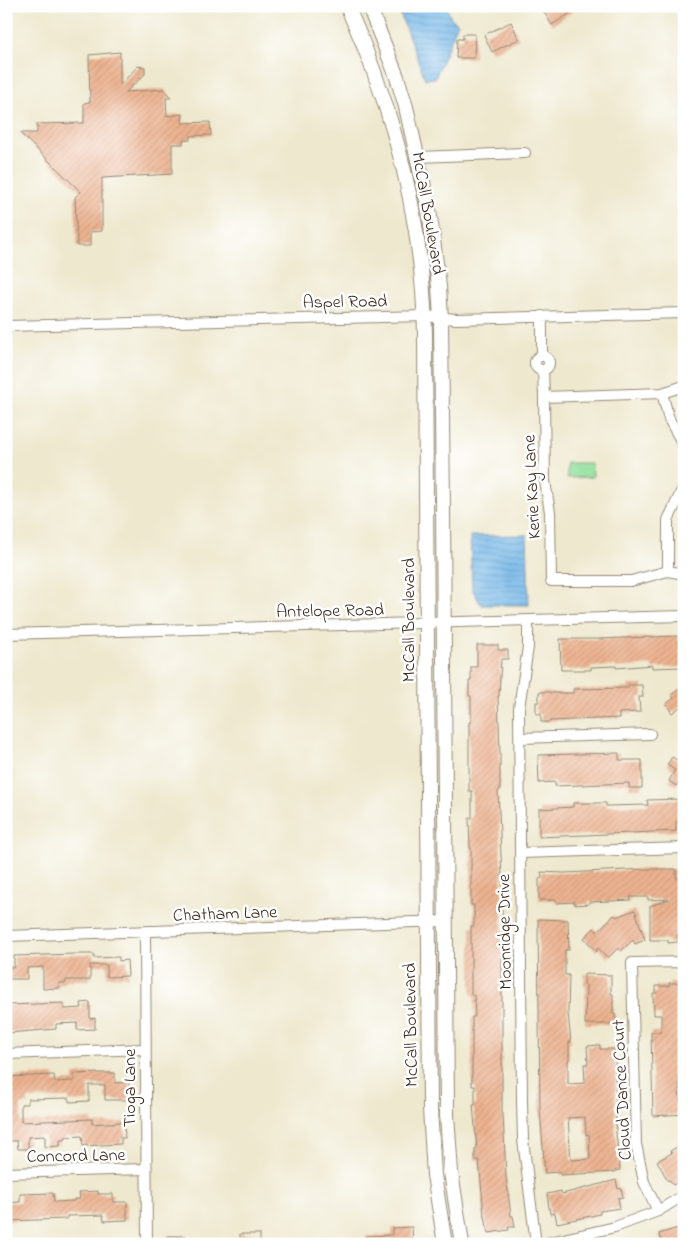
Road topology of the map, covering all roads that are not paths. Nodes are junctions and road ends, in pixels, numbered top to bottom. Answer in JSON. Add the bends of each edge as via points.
{"nodes":[{"id":1,"x":347,"y":6,"type":"edge"},
{"id":2,"x":369,"y":6,"type":"edge"},
{"id":3,"x":525,"y":152,"type":"dead end"},
{"id":4,"x":418,"y":157,"type":"junction"},
{"id":5,"x":684,"y":313,"type":"edge"},
{"id":6,"x":425,"y":316,"type":"junction"},
{"id":7,"x":542,"y":316,"type":"junction"},
{"id":8,"x":441,"y":319,"type":"junction"},
{"id":9,"x":6,"y":326,"type":"edge"},
{"id":10,"x":684,"y":386,"type":"edge"},
{"id":11,"x":662,"y":393,"type":"junction"},
{"id":12,"x":544,"y":398,"type":"junction"},
{"id":13,"x":684,"y":446,"type":"edge"},
{"id":14,"x":684,"y":486,"type":"edge"},
{"id":15,"x":668,"y":571,"type":"junction"},
{"id":16,"x":684,"y":574,"type":"edge"},
{"id":17,"x":684,"y":616,"type":"edge"},
{"id":18,"x":528,"y":621,"type":"junction"},
{"id":19,"x":444,"y":623,"type":"junction"},
{"id":20,"x":426,"y":624,"type":"junction"},
{"id":21,"x":6,"y":634,"type":"edge"},
{"id":22,"x":650,"y":734,"type":"dead end"},
{"id":23,"x":520,"y":738,"type":"junction"},
{"id":24,"x":684,"y":848,"type":"edge"},
{"id":25,"x":520,"y":853,"type":"junction"},
{"id":26,"x":445,"y":921,"type":"junction"},
{"id":27,"x":428,"y":922,"type":"junction"},
{"id":28,"x":145,"y":932,"type":"junction"},
{"id":29,"x":6,"y":936,"type":"edge"},
{"id":30,"x":684,"y":962,"type":"edge"},
{"id":31,"x":145,"y":1049,"type":"junction"},
{"id":32,"x":6,"y":1054,"type":"edge"},
{"id":33,"x":146,"y":1169,"type":"junction"},
{"id":34,"x":6,"y":1173,"type":"edge"},
{"id":35,"x":684,"y":1196,"type":"edge"},
{"id":36,"x":658,"y":1211,"type":"junction"},
{"id":37,"x":147,"y":1244,"type":"edge"},
{"id":38,"x":445,"y":1244,"type":"edge"},
{"id":39,"x":462,"y":1244,"type":"edge"},
{"id":40,"x":536,"y":1244,"type":"edge"},
{"id":41,"x":542,"y":1244,"type":"edge"}],
"edges":[{"from":1,"to":6,"type":"main road","name":"McCall Boulevard","via":[[376,73],[405,173],[415,222]]},
{"from":2,"to":4,"type":"main road","name":"McCall Boulevard","via":[[397,77]]},
{"from":3,"to":4,"type":"street"},
{"from":4,"to":8,"type":"main road","name":"McCall Boulevard","via":[[432,235]]},
{"from":5,"to":7,"type":"street","name":"Aspel Road"},
{"from":6,"to":8,"type":"street","name":"Aspel Road"},
{"from":6,"to":9,"type":"street","name":"Aspel Road"},
{"from":6,"to":20,"type":"main road","name":"McCall Boulevard"},
{"from":7,"to":8,"type":"street","name":"Aspel Road"},
{"from":7,"to":12,"type":"street","via":[[542,356],[549,362],[542,370]]},
{"from":8,"to":19,"type":"main road","name":"McCall Boulevard"},
{"from":10,"to":11,"type":"street"},
{"from":11,"to":12,"type":"street"},
{"from":11,"to":13,"type":"street","via":[[668,419]]},
{"from":12,"to":15,"type":"street","name":"Kerie Kay Lane","via":[[550,581],[631,582]]},
{"from":14,"to":15,"type":"street","via":[[668,520]]},
{"from":15,"to":16,"type":"street","name":"Kerie Kay Lane"},
{"from":17,"to":18,"type":"street","name":"Antelope Road"},
{"from":18,"to":19,"type":"street","name":"Antelope Road"},
{"from":18,"to":23,"type":"street","name":"Moonridge Drive","via":[[528,647],[519,708]]},
{"from":19,"to":20,"type":"street","name":"Antelope Road"},
{"from":19,"to":26,"type":"main road","name":"McCall Boulevard"},
{"from":20,"to":21,"type":"street","name":"Antelope Road"},
{"from":20,"to":27,"type":"main road","name":"McCall Boulevard"},
{"from":22,"to":23,"type":"street"},
{"from":23,"to":25,"type":"street","name":"Moonridge Drive"},
{"from":24,"to":25,"type":"street"},
{"from":25,"to":40,"type":"street","name":"Moonridge Drive","via":[[523,1140]]},
{"from":26,"to":27,"type":"street","name":"Chatham Lane"},
{"from":26,"to":39,"type":"main road","name":"McCall Boulevard","via":[[448,1144]]},
{"from":27,"to":28,"type":"street","name":"Chatham Lane"},
{"from":27,"to":38,"type":"main road","name":"McCall Boulevard","via":[[432,1150]]},
{"from":28,"to":29,"type":"street","name":"Chatham Lane"},
{"from":28,"to":31,"type":"street","name":"Tioga Lane"},
{"from":30,"to":36,"type":"street","name":"Cloud Dance Court","via":[[632,963],[636,1144],[644,1182]]},
{"from":31,"to":32,"type":"street"},
{"from":31,"to":33,"type":"street","name":"Tioga Lane"},
{"from":33,"to":34,"type":"street","name":"Concord Lane"},
{"from":33,"to":37,"type":"street","name":"Tioga Lane"},
{"from":35,"to":36,"type":"street"},
{"from":36,"to":41,"type":"street","via":[[615,1227]]}]}
